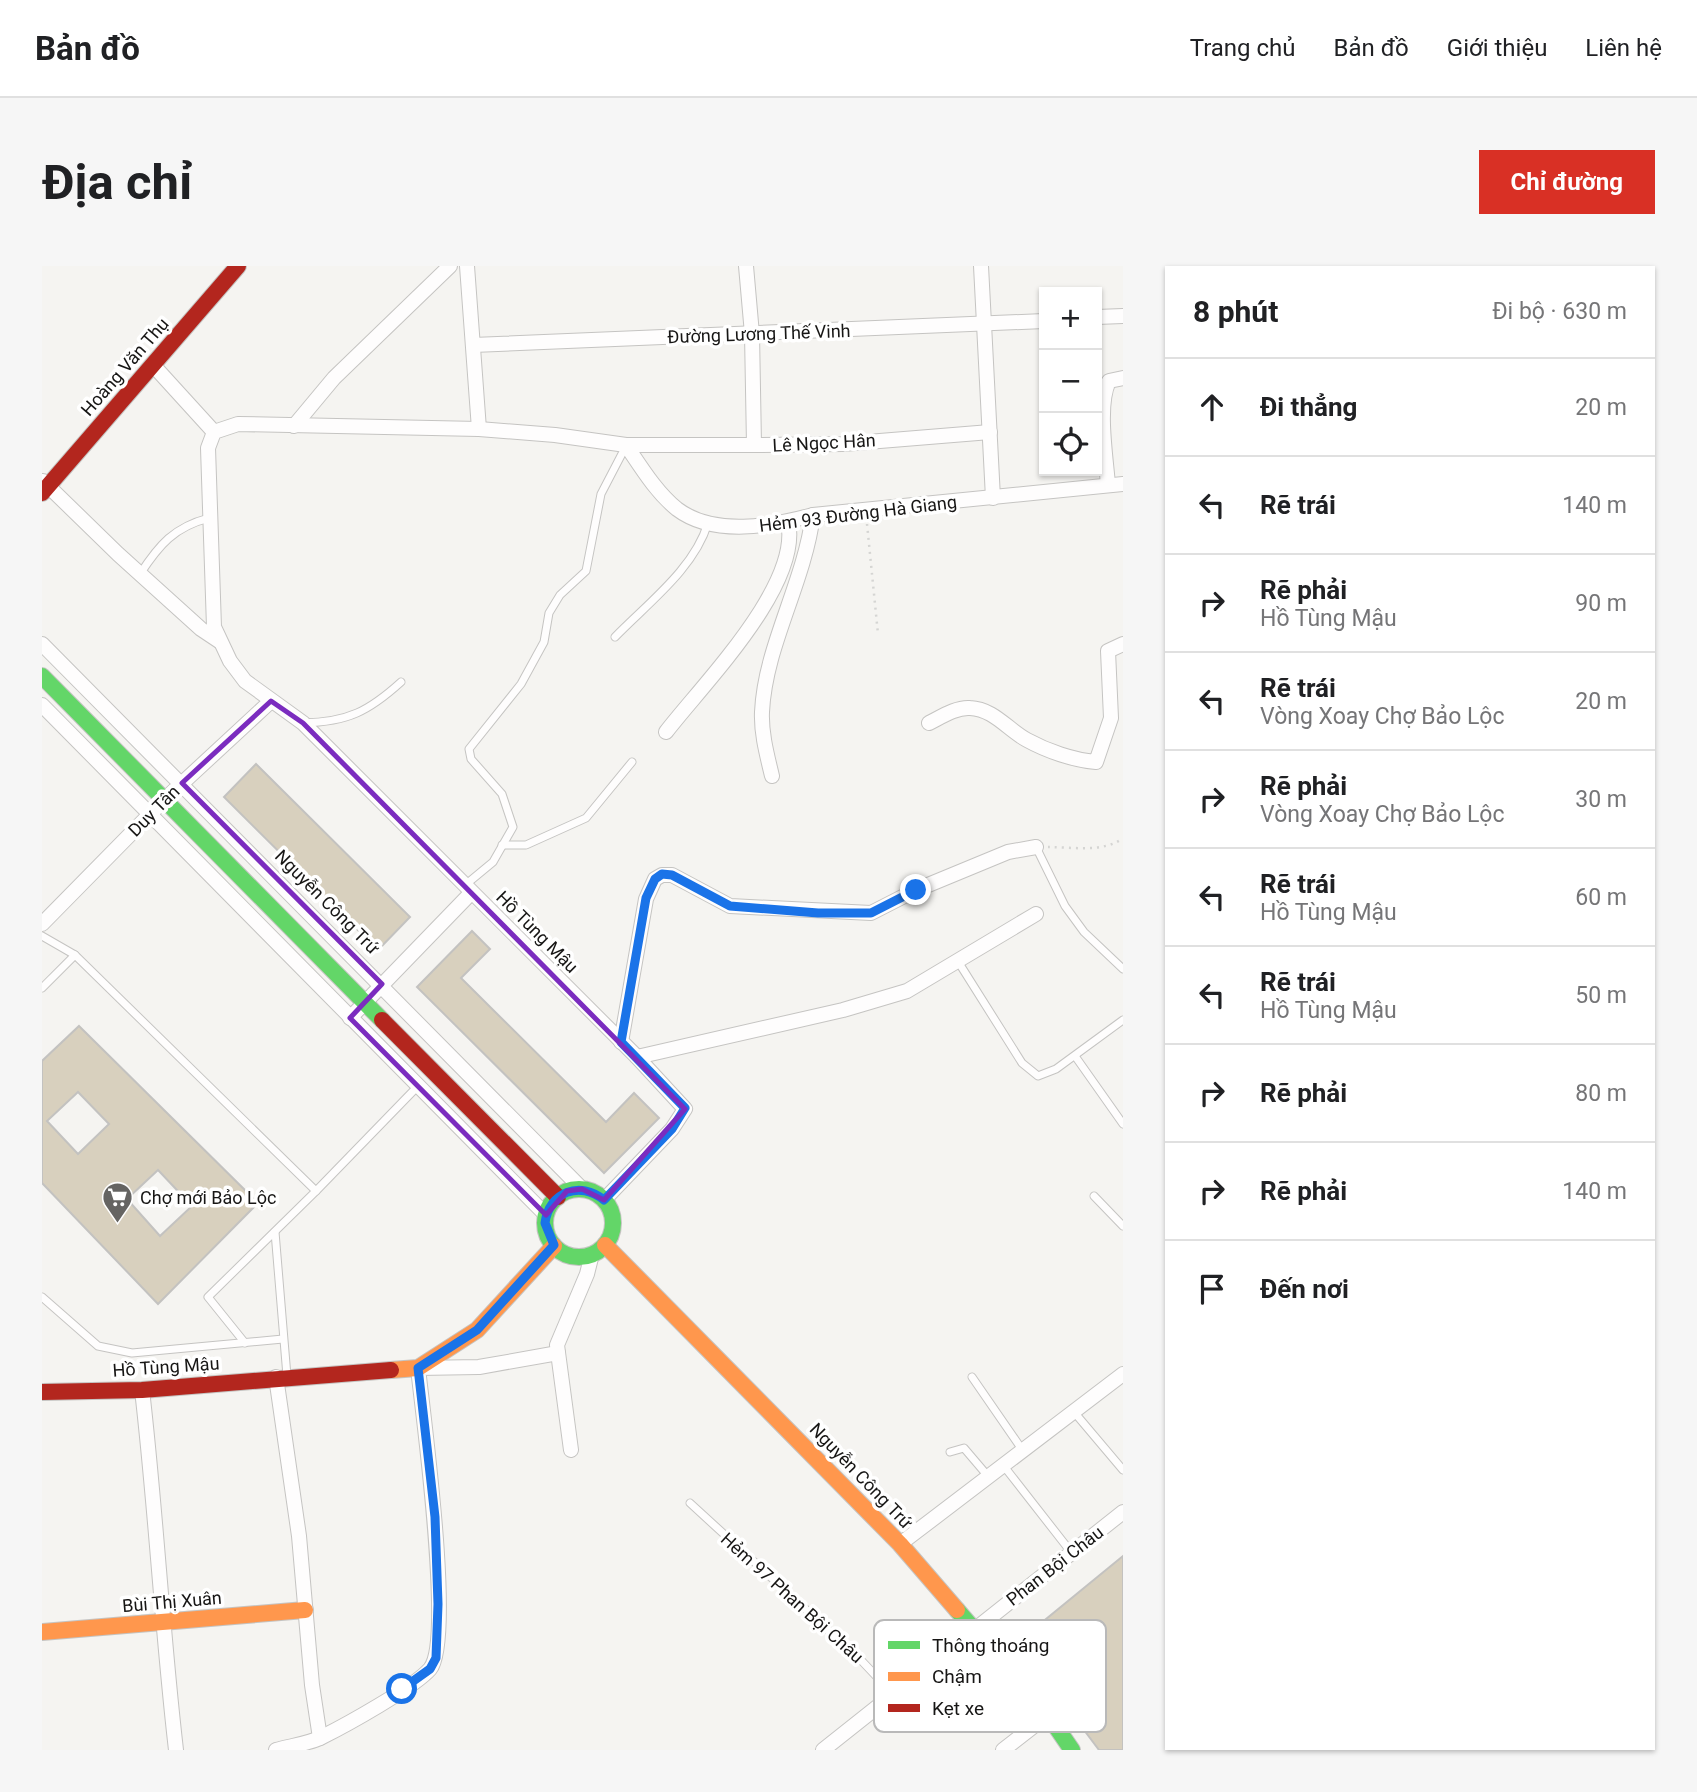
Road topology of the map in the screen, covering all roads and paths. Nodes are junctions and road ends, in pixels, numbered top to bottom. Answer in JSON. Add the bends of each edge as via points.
{"nodes":[{"id":1,"x":238,"y":266,"type":"edge"},
{"id":2,"x":450,"y":266,"type":"edge"},
{"id":3,"x":467,"y":266,"type":"edge"},
{"id":4,"x":746,"y":266,"type":"edge"},
{"id":5,"x":981,"y":266,"type":"edge"},
{"id":6,"x":1123,"y":316,"type":"edge"},
{"id":7,"x":1102,"y":317,"type":"edge"},
{"id":8,"x":1039,"y":321,"type":"edge"},
{"id":9,"x":986,"y":324,"type":"junction"},
{"id":10,"x":752,"y":334,"type":"junction"},
{"id":11,"x":473,"y":345,"type":"junction"},
{"id":12,"x":153,"y":365,"type":"junction"},
{"id":13,"x":1123,"y":378,"type":"edge"},
{"id":14,"x":294,"y":426,"type":"junction"},
{"id":15,"x":479,"y":429,"type":"junction"},
{"id":16,"x":214,"y":432,"type":"junction"},
{"id":17,"x":990,"y":432,"type":"junction"},
{"id":18,"x":626,"y":445,"type":"junction"},
{"id":19,"x":754,"y":445,"type":"junction"},
{"id":20,"x":1116,"y":484,"type":"edge"},
{"id":21,"x":44,"y":486,"type":"edge"},
{"id":22,"x":993,"y":498,"type":"junction"},
{"id":23,"x":865,"y":511,"type":"junction"},
{"id":24,"x":813,"y":515,"type":"junction"},
{"id":25,"x":209,"y":518,"type":"junction"},
{"id":26,"x":788,"y":522,"type":"junction"},
{"id":27,"x":708,"y":523,"type":"junction"},
{"id":28,"x":141,"y":574,"type":"junction"},
{"id":29,"x":878,"y":634,"type":"dead end"},
{"id":30,"x":615,"y":636,"type":"dead end"},
{"id":31,"x":220,"y":642,"type":"junction"},
{"id":32,"x":42,"y":644,"type":"edge"},
{"id":33,"x":1123,"y":644,"type":"edge"},
{"id":34,"x":42,"y":676,"type":"edge"},
{"id":35,"x":401,"y":682,"type":"dead end"},
{"id":36,"x":271,"y":701,"type":"junction"},
{"id":37,"x":42,"y":705,"type":"edge"},
{"id":38,"x":303,"y":723,"type":"junction"},
{"id":39,"x":929,"y":723,"type":"dead end"},
{"id":40,"x":666,"y":732,"type":"dead end"},
{"id":41,"x":632,"y":762,"type":"dead end"},
{"id":42,"x":772,"y":776,"type":"dead end"},
{"id":43,"x":182,"y":783,"type":"junction"},
{"id":44,"x":166,"y":798,"type":"junction"},
{"id":45,"x":150,"y":814,"type":"junction"},
{"id":46,"x":1123,"y":838,"type":"edge"},
{"id":47,"x":502,"y":845,"type":"junction"},
{"id":48,"x":1037,"y":847,"type":"junction"},
{"id":49,"x":468,"y":890,"type":"junction"},
{"id":50,"x":1036,"y":914,"type":"dead end"},
{"id":51,"x":42,"y":924,"type":"edge"},
{"id":52,"x":42,"y":936,"type":"edge"},
{"id":53,"x":75,"y":955,"type":"junction"},
{"id":54,"x":959,"y":962,"type":"junction"},
{"id":55,"x":1123,"y":969,"type":"edge"},
{"id":56,"x":382,"y":984,"type":"junction"},
{"id":57,"x":42,"y":988,"type":"edge"},
{"id":58,"x":366,"y":1001,"type":"junction"},
{"id":59,"x":351,"y":1018,"type":"junction"},
{"id":60,"x":1123,"y":1020,"type":"edge"},
{"id":61,"x":621,"y":1042,"type":"junction"},
{"id":62,"x":1075,"y":1056,"type":"junction"},
{"id":63,"x":637,"y":1057,"type":"junction"},
{"id":64,"x":418,"y":1086,"type":"junction"},
{"id":65,"x":1123,"y":1124,"type":"edge"},
{"id":66,"x":582,"y":1189,"type":"junction"},
{"id":67,"x":316,"y":1191,"type":"junction"},
{"id":68,"x":1094,"y":1196,"type":"dead end"},
{"id":69,"x":558,"y":1197,"type":"junction"},
{"id":70,"x":604,"y":1200,"type":"junction"},
{"id":71,"x":546,"y":1215,"type":"junction"},
{"id":72,"x":1123,"y":1226,"type":"edge"},
{"id":73,"x":275,"y":1232,"type":"junction"},
{"id":74,"x":554,"y":1245,"type":"junction"},
{"id":75,"x":598,"y":1249,"type":"junction"},
{"id":76,"x":42,"y":1297,"type":"edge"},
{"id":77,"x":283,"y":1339,"type":"junction"},
{"id":78,"x":245,"y":1343,"type":"junction"},
{"id":79,"x":558,"y":1353,"type":"junction"},
{"id":80,"x":418,"y":1368,"type":"junction"},
{"id":81,"x":1123,"y":1374,"type":"edge"},
{"id":82,"x":281,"y":1377,"type":"junction"},
{"id":83,"x":972,"y":1377,"type":"dead end"},
{"id":84,"x":142,"y":1390,"type":"junction"},
{"id":85,"x":42,"y":1392,"type":"edge"},
{"id":86,"x":1074,"y":1412,"type":"junction"},
{"id":87,"x":1021,"y":1448,"type":"junction"},
{"id":88,"x":570,"y":1450,"type":"dead end"},
{"id":89,"x":950,"y":1452,"type":"dead end"},
{"id":90,"x":1002,"y":1463,"type":"junction"},
{"id":91,"x":1123,"y":1470,"type":"edge"},
{"id":92,"x":987,"y":1475,"type":"junction"},
{"id":93,"x":690,"y":1503,"type":"dead end"},
{"id":94,"x":1123,"y":1512,"type":"edge"},
{"id":95,"x":900,"y":1544,"type":"junction"},
{"id":96,"x":1072,"y":1553,"type":"junction"},
{"id":97,"x":305,"y":1610,"type":"junction"},
{"id":98,"x":966,"y":1620,"type":"edge"},
{"id":99,"x":988,"y":1620,"type":"edge"},
{"id":100,"x":161,"y":1622,"type":"junction"},
{"id":101,"x":42,"y":1632,"type":"edge"},
{"id":102,"x":874,"y":1674,"type":"edge"},
{"id":103,"x":874,"y":1709,"type":"edge"},
{"id":104,"x":1026,"y":1732,"type":"edge"},
{"id":105,"x":1060,"y":1732,"type":"edge"},
{"id":106,"x":320,"y":1738,"type":"junction"},
{"id":107,"x":177,"y":1750,"type":"edge"},
{"id":108,"x":276,"y":1750,"type":"edge"},
{"id":109,"x":823,"y":1750,"type":"edge"},
{"id":110,"x":1003,"y":1750,"type":"edge"},
{"id":111,"x":1072,"y":1750,"type":"edge"}],
"edges":[{"from":1,"to":12,"type":"street","name":"Hoàng Văn Thụ"},
{"from":2,"to":14,"type":"street","via":[[334,378]]},
{"from":3,"to":11,"type":"street"},
{"from":4,"to":10,"type":"street","name":"Lê Ngọc Hân"},
{"from":5,"to":9,"type":"street"},
{"from":6,"to":7,"type":"street"},
{"from":8,"to":9,"type":"street","name":"Đường Lương Thế Vinh"},
{"from":9,"to":10,"type":"street","name":"Đường Lương Thế Vinh"},
{"from":9,"to":17,"type":"street"},
{"from":10,"to":11,"type":"street","name":"Đường Lương Thế Vinh"},
{"from":10,"to":19,"type":"street","name":"Lê Ngọc Hân"},
{"from":11,"to":15,"type":"street"},
{"from":12,"to":16,"type":"street"},
{"from":12,"to":21,"type":"street","name":"Hoàng Văn Thụ"},
{"from":13,"to":20,"type":"street","via":[[1106,388],[1104,429]]},
{"from":14,"to":15,"type":"street"},
{"from":14,"to":16,"type":"street","via":[[238,424]]},
{"from":15,"to":18,"type":"street"},
{"from":16,"to":25,"type":"street","via":[[206,467]]},
{"from":17,"to":19,"type":"street","name":"Lê Ngọc Hân","via":[[843,444]]},
{"from":17,"to":22,"type":"street"},
{"from":18,"to":19,"type":"street"},
{"from":18,"to":27,"type":"street","name":"Hẻm 93 Đường Hà Giang","via":[[677,509]]},
{"from":18,"to":47,"type":"lane","via":[[601,494],[586,571],[560,595],[549,613],[544,642],[521,684],[468,749],[471,759],[502,794],[513,827]]},
{"from":20,"to":22,"type":"street","name":"Hẻm 93 Đường Hà Giang"},
{"from":21,"to":28,"type":"street"},
{"from":22,"to":23,"type":"street","name":"Hẻm 93 Đường Hà Giang"},
{"from":23,"to":24,"type":"street","name":"Hẻm 93 Đường Hà Giang"},
{"from":23,"to":29,"type":"path"},
{"from":24,"to":26,"type":"street","name":"Hẻm 93 Đường Hà Giang"},
{"from":24,"to":42,"type":"street","via":[[809,547],[766,680],[762,714]]},
{"from":25,"to":28,"type":"lane","via":[[172,533]]},
{"from":25,"to":31,"type":"street","via":[[214,627]]},
{"from":26,"to":27,"type":"street","name":"Hẻm 93 Đường Hà Giang","via":[[749,526]]},
{"from":26,"to":40,"type":"street","via":[[792,538],[769,596],[745,636]]},
{"from":27,"to":30,"type":"lane","via":[[702,542],[689,558],[654,600]]},
{"from":28,"to":31,"type":"street"},
{"from":31,"to":36,"type":"street","name":"Hồ Tùng Mậu","via":[[245,681]]},
{"from":32,"to":43,"type":"street","name":"Nguyễn Công Trứ"},
{"from":33,"to":39,"type":"street","via":[[1108,651],[1111,718],[1096,762],[1080,761],[1026,740],[998,718],[972,707]]},
{"from":34,"to":44,"type":"street"},
{"from":35,"to":38,"type":"lane","via":[[375,706],[352,716]]},
{"from":36,"to":38,"type":"street","name":"Hồ Tùng Mậu"},
{"from":36,"to":43,"type":"street","name":"Duy Tân"},
{"from":37,"to":45,"type":"street"},
{"from":38,"to":49,"type":"street","name":"Hồ Tùng Mậu"},
{"from":41,"to":47,"type":"lane","via":[[586,818],[526,845]]},
{"from":43,"to":44,"type":"street","name":"Duy Tân"},
{"from":43,"to":56,"type":"street","name":"Nguyễn Công Trứ"},
{"from":44,"to":45,"type":"street","name":"Duy Tân"},
{"from":44,"to":58,"type":"street"},
{"from":45,"to":51,"type":"street","name":"Duy Tân"},
{"from":45,"to":59,"type":"street"},
{"from":46,"to":48,"type":"path","via":[[1116,844],[1091,848]]},
{"from":47,"to":49,"type":"lane"},
{"from":48,"to":55,"type":"lane","via":[[1065,906],[1084,932]]},
{"from":48,"to":61,"type":"street","via":[[1008,852],[871,913],[730,906],[691,883],[662,874],[646,898]]},
{"from":49,"to":56,"type":"street"},
{"from":49,"to":61,"type":"street","name":"Hồ Tùng Mậu"},
{"from":50,"to":54,"type":"street"},
{"from":52,"to":53,"type":"lane"},
{"from":53,"to":57,"type":"lane"},
{"from":53,"to":67,"type":"lane"},
{"from":54,"to":62,"type":"lane","via":[[1022,1063],[1038,1076]]},
{"from":54,"to":63,"type":"street","via":[[877,1002]]},
{"from":56,"to":58,"type":"street"},
{"from":56,"to":66,"type":"street","name":"Nguyễn Công Trứ"},
{"from":58,"to":59,"type":"street"},
{"from":58,"to":69,"type":"street"},
{"from":59,"to":64,"type":"street"},
{"from":60,"to":62,"type":"lane"},
{"from":61,"to":63,"type":"street","name":"Hồ Tùng Mậu"},
{"from":62,"to":65,"type":"lane"},
{"from":63,"to":70,"type":"street","name":"Hồ Tùng Mậu","via":[[685,1108],[672,1129]]},
{"from":64,"to":67,"type":"lane"},
{"from":64,"to":71,"type":"street"},
{"from":66,"to":69,"type":"street"},
{"from":66,"to":70,"type":"street"},
{"from":67,"to":73,"type":"lane"},
{"from":68,"to":72,"type":"lane"},
{"from":69,"to":71,"type":"street"},
{"from":70,"to":75,"type":"street","via":[[613,1222]]},
{"from":71,"to":74,"type":"street"},
{"from":73,"to":77,"type":"lane"},
{"from":73,"to":78,"type":"lane","via":[[208,1297]]},
{"from":74,"to":75,"type":"street","via":[[568,1255]]},
{"from":74,"to":80,"type":"street","name":"Hồ Tùng Mậu","via":[[477,1330]]},
{"from":75,"to":79,"type":"street","via":[[563,1325]]},
{"from":75,"to":95,"type":"street","name":"Nguyễn Công Trứ"},
{"from":76,"to":78,"type":"lane","via":[[98,1346],[132,1353]]},
{"from":77,"to":78,"type":"lane"},
{"from":77,"to":82,"type":"lane"},
{"from":79,"to":80,"type":"street","name":"Hồ Tùng Mậu","via":[[479,1367]]},
{"from":79,"to":88,"type":"street"},
{"from":80,"to":82,"type":"street","name":"Hồ Tùng Mậu"},
{"from":80,"to":106,"type":"street","via":[[435,1517],[436,1658],[430,1669],[410,1684]]},
{"from":81,"to":86,"type":"street"},
{"from":82,"to":84,"type":"street","name":"Hồ Tùng Mậu"},
{"from":82,"to":97,"type":"street"},
{"from":83,"to":87,"type":"lane"},
{"from":84,"to":85,"type":"street","name":"Hồ Tùng Mậu"},
{"from":84,"to":100,"type":"street"},
{"from":86,"to":87,"type":"street"},
{"from":86,"to":91,"type":"lane"},
{"from":87,"to":90,"type":"street"},
{"from":89,"to":92,"type":"lane","via":[[964,1448]]},
{"from":90,"to":92,"type":"street"},
{"from":90,"to":96,"type":"lane"},
{"from":92,"to":95,"type":"street"},
{"from":93,"to":102,"type":"lane","name":"Hẻm 97 Phan Bội Châu"},
{"from":94,"to":96,"type":"street","name":"Phan Bội Châu"},
{"from":95,"to":98,"type":"street","name":"Nguyễn Công Trứ"},
{"from":96,"to":99,"type":"street","name":"Phan Bội Châu"},
{"from":97,"to":100,"type":"street","name":"Bùi Thị Xuân"},
{"from":97,"to":106,"type":"street"},
{"from":100,"to":101,"type":"street","name":"Bùi Thị Xuân"},
{"from":100,"to":107,"type":"street"},
{"from":103,"to":109,"type":"street","name":"Phan Bội Châu"},
{"from":104,"to":110,"type":"street"},
{"from":105,"to":111,"type":"street","name":"Nguyễn Công Trứ"},
{"from":106,"to":108,"type":"street"}]}
